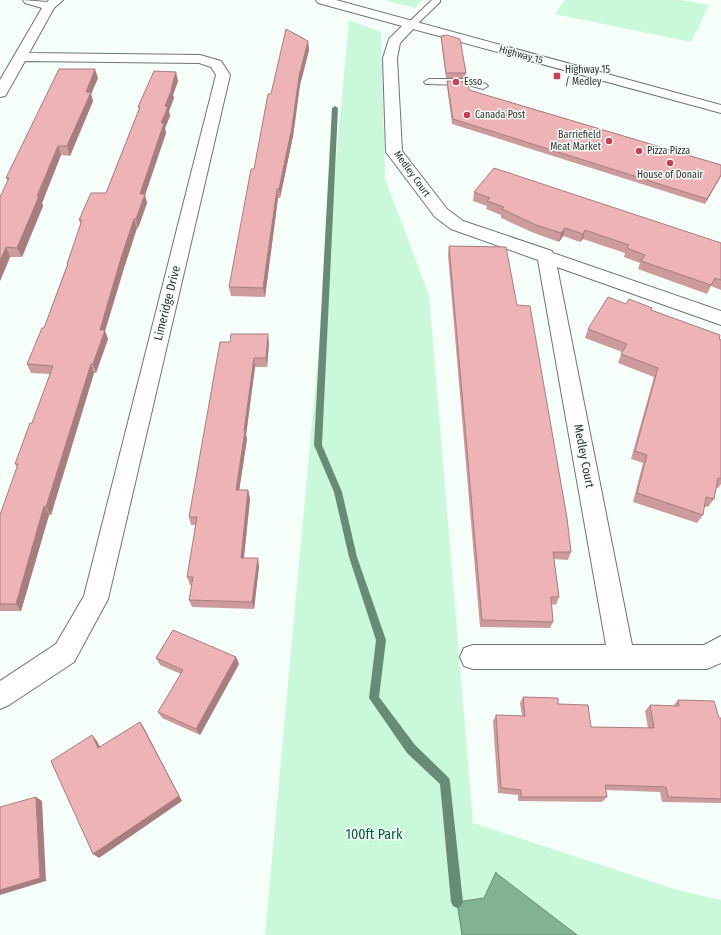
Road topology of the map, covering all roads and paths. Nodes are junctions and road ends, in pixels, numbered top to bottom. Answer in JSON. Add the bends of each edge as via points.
{"nodes":[{"id":1,"x":29,"y":0,"type":"edge"},
{"id":2,"x":322,"y":0,"type":"edge"},
{"id":3,"x":436,"y":0,"type":"edge"},
{"id":4,"x":53,"y":3,"type":"edge"},
{"id":5,"x":411,"y":25,"type":"junction"},
{"id":6,"x":20,"y":57,"type":"junction"},
{"id":7,"x":429,"y":82,"type":"dead end"},
{"id":8,"x":483,"y":86,"type":"dead end"},
{"id":9,"x":0,"y":93,"type":"edge"},
{"id":10,"x":721,"y":109,"type":"edge"},
{"id":11,"x":546,"y":255,"type":"junction"},
{"id":12,"x":721,"y":318,"type":"edge"},
{"id":13,"x":721,"y":648,"type":"edge"},
{"id":14,"x":473,"y":657,"type":"dead end"},
{"id":15,"x":621,"y":657,"type":"junction"},
{"id":16,"x":0,"y":696,"type":"edge"}],
"edges":[{"from":1,"to":4,"type":"street"},
{"from":2,"to":5,"type":"street","name":"Highway 15"},
{"from":3,"to":5,"type":"lane"},
{"from":4,"to":6,"type":"street"},
{"from":5,"to":10,"type":"street","name":"Highway 15"},
{"from":5,"to":11,"type":"street","name":"Medley Court","via":[[394,42],[390,58],[394,152],[441,213],[457,225]]},
{"from":6,"to":9,"type":"street"},
{"from":6,"to":16,"type":"street","name":"Limeridge Drive","via":[[200,59],[216,64],[223,75],[96,599],[65,653]]},
{"from":7,"to":8,"type":"lane","via":[[468,82]]},
{"from":11,"to":12,"type":"street","name":"Medley Court"},
{"from":11,"to":15,"type":"street","name":"Medley Court"},
{"from":13,"to":15,"type":"street","via":[[707,657]]},
{"from":14,"to":15,"type":"street"}]}
